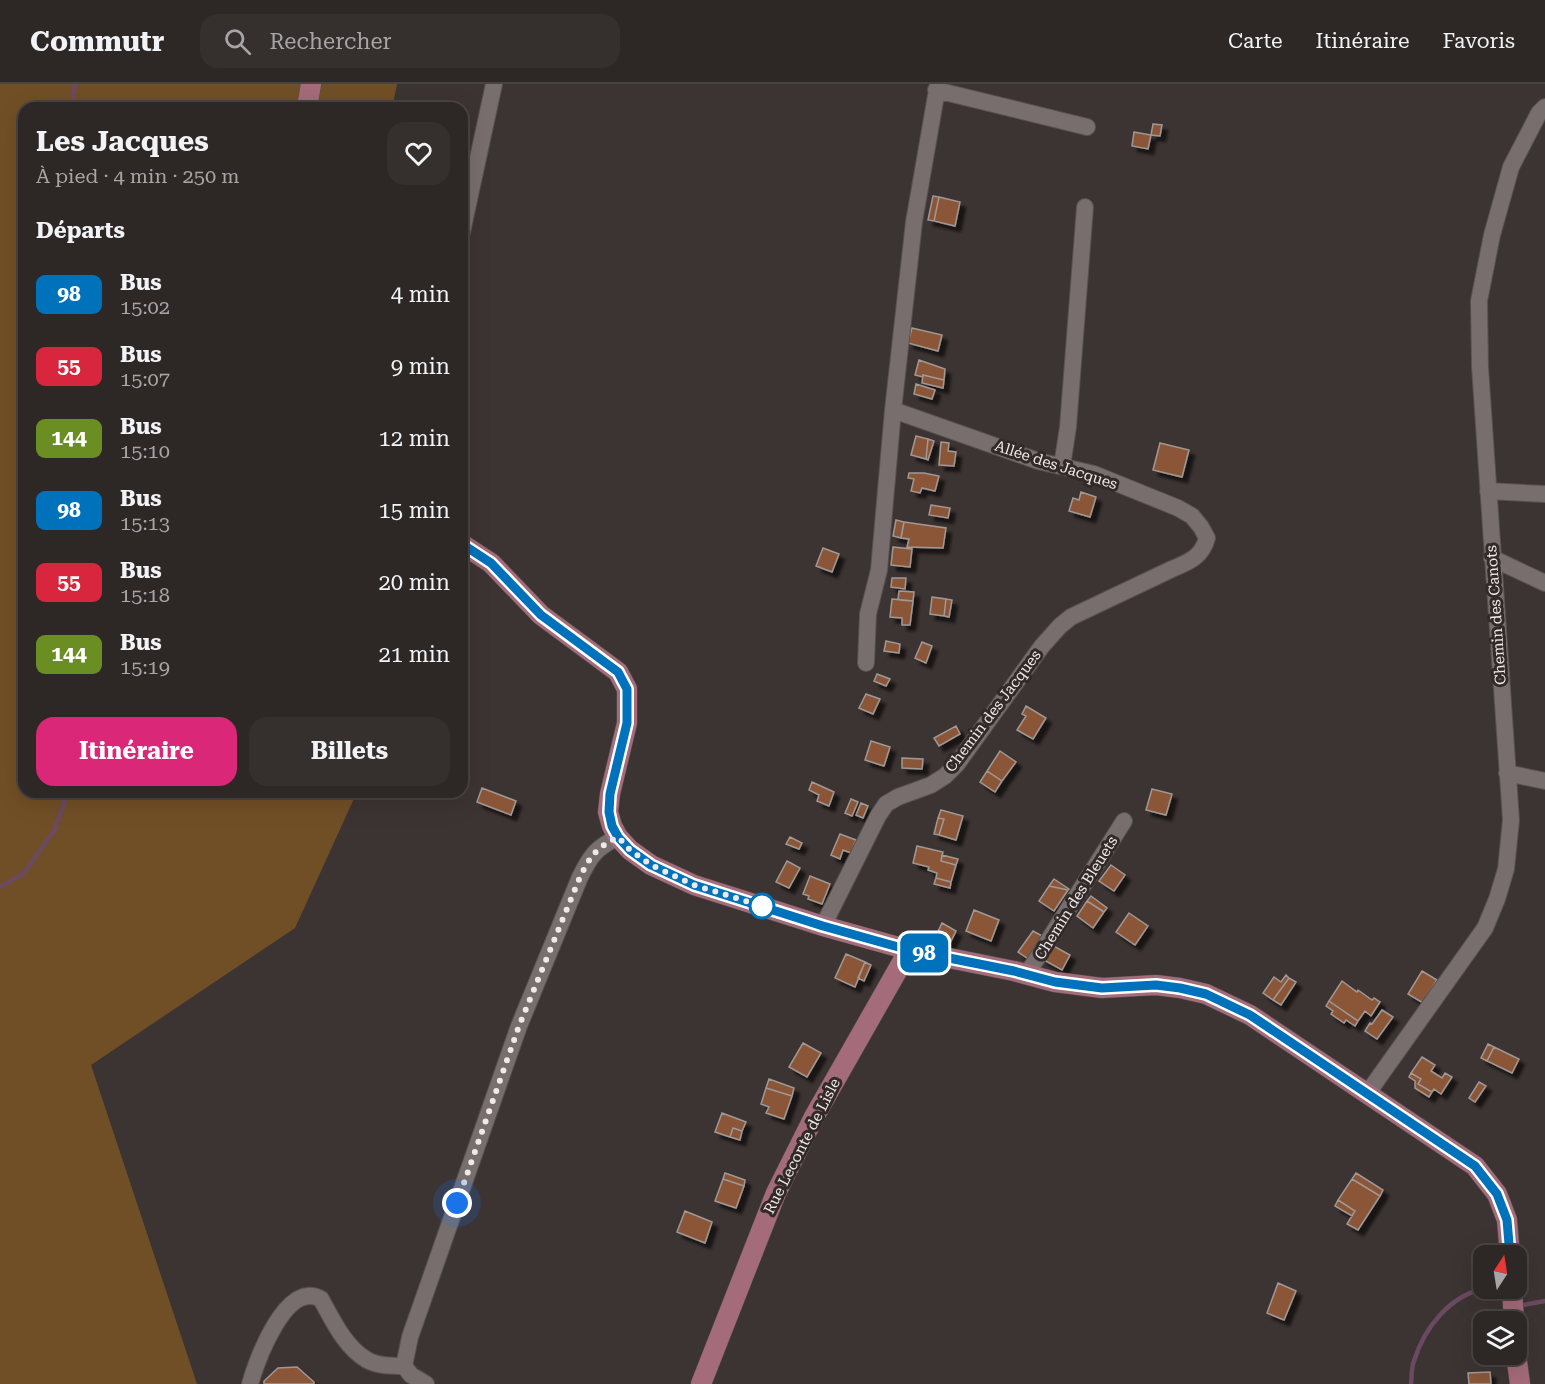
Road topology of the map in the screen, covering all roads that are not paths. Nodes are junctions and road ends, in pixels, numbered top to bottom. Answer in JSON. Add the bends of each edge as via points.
{"nodes":[{"id":1,"x":310,"y":84,"type":"edge"},
{"id":2,"x":494,"y":84,"type":"edge"},
{"id":3,"x":937,"y":87,"type":"edge"},
{"id":4,"x":308,"y":102,"type":"edge"},
{"id":5,"x":1545,"y":108,"type":"edge"},
{"id":6,"x":1087,"y":127,"type":"dead end"},
{"id":7,"x":468,"y":204,"type":"edge"},
{"id":8,"x":1085,"y":207,"type":"dead end"},
{"id":9,"x":893,"y":410,"type":"junction"},
{"id":10,"x":1062,"y":466,"type":"junction"},
{"id":11,"x":1488,"y":491,"type":"junction"},
{"id":12,"x":1545,"y":494,"type":"edge"},
{"id":13,"x":1207,"y":538,"type":"joint"},
{"id":14,"x":468,"y":548,"type":"edge"},
{"id":15,"x":1492,"y":558,"type":"junction"},
{"id":16,"x":1545,"y":583,"type":"edge"},
{"id":17,"x":866,"y":663,"type":"dead end"},
{"id":18,"x":1508,"y":773,"type":"junction"},
{"id":19,"x":1545,"y":781,"type":"edge"},
{"id":20,"x":1124,"y":821,"type":"dead end"},
{"id":21,"x":618,"y":837,"type":"junction"},
{"id":22,"x":823,"y":926,"type":"junction"},
{"id":23,"x":909,"y":950,"type":"junction"},
{"id":24,"x":1027,"y":974,"type":"junction"},
{"id":25,"x":1367,"y":1094,"type":"junction"},
{"id":26,"x":1509,"y":1245,"type":"edge"},
{"id":27,"x":1517,"y":1365,"type":"edge"},
{"id":28,"x":408,"y":1375,"type":"edge"},
{"id":29,"x":250,"y":1384,"type":"edge"},
{"id":30,"x":426,"y":1384,"type":"edge"},
{"id":31,"x":701,"y":1384,"type":"edge"},
{"id":32,"x":1520,"y":1384,"type":"edge"}],
"edges":[{"from":1,"to":4,"type":"main road"},
{"from":2,"to":7,"type":"street"},
{"from":3,"to":6,"type":"street"},
{"from":3,"to":9,"type":"street","via":[[914,222]]},
{"from":5,"to":11,"type":"street","name":"Chemin des Canots","via":[[1511,167],[1479,301]]},
{"from":8,"to":10,"type":"street"},
{"from":9,"to":10,"type":"street","name":"Allée des Jacques"},
{"from":9,"to":17,"type":"street","via":[[879,570],[868,614]]},
{"from":10,"to":13,"type":"street","name":"Allée des Jacques","via":[[1094,474],[1178,508],[1192,516]]},
{"from":11,"to":12,"type":"street"},
{"from":11,"to":15,"type":"street","name":"Chemin des Canots"},
{"from":13,"to":22,"type":"street","name":"Chemin des Jacques","via":[[1205,546],[1187,563],[1071,617],[1052,634],[957,764],[931,785],[886,804]]},
{"from":14,"to":21,"type":"main road","via":[[491,563],[541,615],[618,672],[627,689],[627,723],[610,794],[609,812]]},
{"from":15,"to":16,"type":"street"},
{"from":15,"to":18,"type":"street","name":"Chemin des Canots"},
{"from":18,"to":19,"type":"street"},
{"from":18,"to":25,"type":"street","name":"Chemin des Canots","via":[[1511,820],[1506,869],[1485,928]]},
{"from":20,"to":24,"type":"street","name":"Chemin des Bleuets"},
{"from":21,"to":22,"type":"main road","via":[[651,865],[694,885]]},
{"from":21,"to":28,"type":"street","via":[[589,859],[519,1026],[410,1336]]},
{"from":22,"to":23,"type":"main road"},
{"from":23,"to":24,"type":"main road"},
{"from":23,"to":31,"type":"main road","name":"Rue Leconte de Lisle","via":[[814,1117],[776,1193]]},
{"from":24,"to":25,"type":"main road","via":[[1102,988],[1156,985],[1206,994],[1250,1015]]},
{"from":25,"to":26,"type":"main road","via":[[1475,1166],[1497,1194],[1507,1220]]},
{"from":27,"to":32,"type":"main road"},
{"from":28,"to":29,"type":"street","via":[[368,1360],[345,1340],[321,1299],[310,1296],[292,1301],[276,1323]]},
{"from":28,"to":30,"type":"street"}]}
